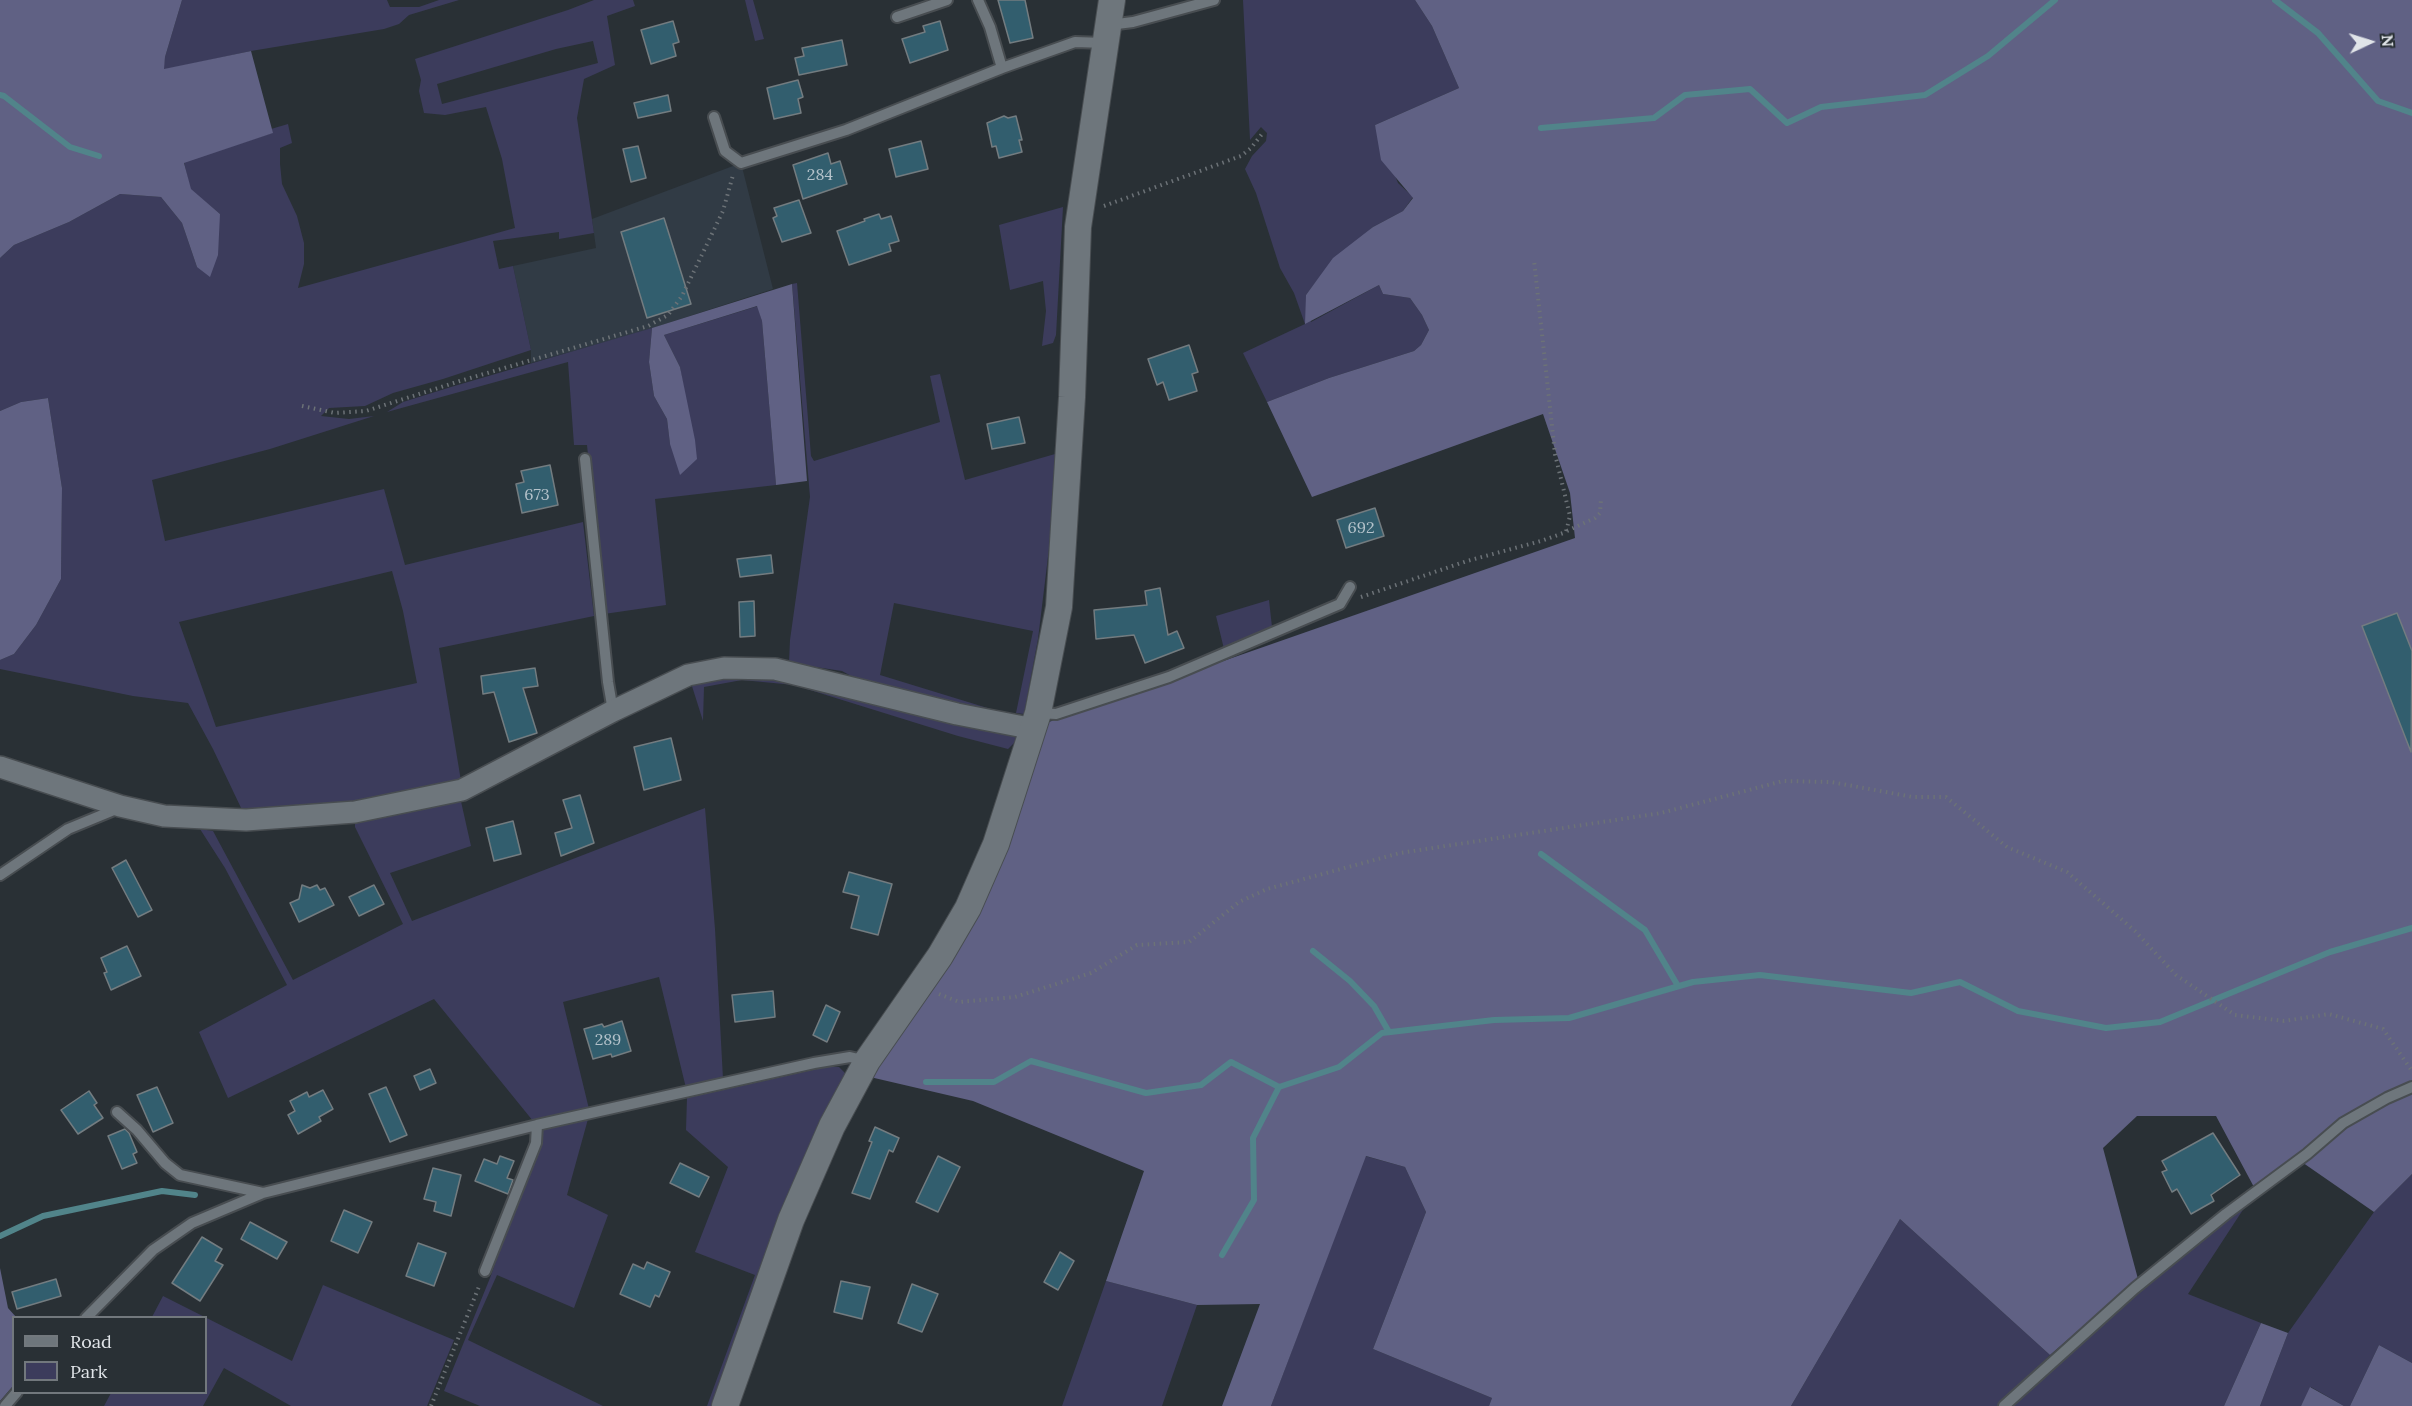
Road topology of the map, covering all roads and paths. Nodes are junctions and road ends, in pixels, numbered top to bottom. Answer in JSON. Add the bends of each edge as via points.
{"nodes":[{"id":1,"x":947,"y":0,"type":"edge"},
{"id":2,"x":978,"y":0,"type":"edge"},
{"id":3,"x":1112,"y":0,"type":"edge"},
{"id":4,"x":1214,"y":0,"type":"edge"},
{"id":5,"x":897,"y":16,"type":"dead end"},
{"id":6,"x":1107,"y":34,"type":"junction"},
{"id":7,"x":1002,"y":68,"type":"junction"},
{"id":8,"x":714,"y":117,"type":"dead end"},
{"id":9,"x":1262,"y":134,"type":"dead end"},
{"id":10,"x":737,"y":160,"type":"junction"},
{"id":11,"x":1080,"y":212,"type":"junction"},
{"id":12,"x":1534,"y":260,"type":"dead end"},
{"id":13,"x":302,"y":405,"type":"dead end"},
{"id":14,"x":585,"y":459,"type":"dead end"},
{"id":15,"x":1601,"y":499,"type":"dead end"},
{"id":16,"x":1566,"y":531,"type":"junction"},
{"id":17,"x":1350,"y":587,"type":"dead end"},
{"id":18,"x":1340,"y":604,"type":"junction"},
{"id":19,"x":613,"y":711,"type":"junction"},
{"id":20,"x":1036,"y":721,"type":"junction"},
{"id":21,"x":0,"y":767,"type":"edge"},
{"id":22,"x":122,"y":807,"type":"junction"},
{"id":23,"x":0,"y":875,"type":"edge"},
{"id":24,"x":919,"y":985,"type":"junction"},
{"id":25,"x":867,"y":1061,"type":"junction"},
{"id":26,"x":2412,"y":1071,"type":"edge"},
{"id":27,"x":2412,"y":1087,"type":"edge"},
{"id":28,"x":117,"y":1113,"type":"dead end"},
{"id":29,"x":537,"y":1125,"type":"junction"},
{"id":30,"x":263,"y":1193,"type":"junction"},
{"id":31,"x":485,"y":1271,"type":"joint"},
{"id":32,"x":87,"y":1316,"type":"edge"},
{"id":33,"x":15,"y":1394,"type":"edge"},
{"id":34,"x":5,"y":1406,"type":"edge"},
{"id":35,"x":431,"y":1406,"type":"edge"},
{"id":36,"x":725,"y":1406,"type":"edge"},
{"id":37,"x":2004,"y":1406,"type":"edge"}],
"edges":[{"from":1,"to":5,"type":"lane"},
{"from":2,"to":7,"type":"lane"},
{"from":3,"to":6,"type":"street"},
{"from":4,"to":6,"type":"lane","via":[[1133,22]]},
{"from":6,"to":7,"type":"lane"},
{"from":6,"to":11,"type":"street"},
{"from":7,"to":10,"type":"lane","via":[[846,130],[741,163]]},
{"from":8,"to":10,"type":"lane","via":[[725,151]]},
{"from":9,"to":11,"type":"path","via":[[1240,156]]},
{"from":10,"to":13,"type":"path","via":[[723,211],[682,296],[668,315],[648,326],[366,411],[335,413]]},
{"from":11,"to":20,"type":"street","via":[[1059,608]]},
{"from":12,"to":16,"type":"path","via":[[1555,454],[1570,516]]},
{"from":14,"to":19,"type":"lane"},
{"from":15,"to":16,"type":"path","via":[[1600,513],[1595,518]]},
{"from":16,"to":18,"type":"path"},
{"from":17,"to":18,"type":"lane"},
{"from":18,"to":20,"type":"lane","via":[[1140,687]]},
{"from":19,"to":20,"type":"street","via":[[688,675],[724,668],[775,669],[957,714]]},
{"from":19,"to":22,"type":"street","via":[[462,790],[355,812],[212,820]]},
{"from":20,"to":24,"type":"street","via":[[996,844],[968,908]]},
{"from":21,"to":22,"type":"street"},
{"from":22,"to":23,"type":"lane","via":[[68,829]]},
{"from":24,"to":25,"type":"street"},
{"from":24,"to":26,"type":"path","via":[[959,1002],[1015,997],[1091,973],[1137,945],[1189,942],[1239,902],[1266,889],[1400,853],[1661,813],[1783,781],[1830,782],[1913,797],[1946,797],[2007,847],[2067,872],[2135,931],[2176,975],[2235,1015],[2284,1021],[2329,1014],[2383,1029]]},
{"from":25,"to":29,"type":"lane","via":[[850,1057],[814,1063]]},
{"from":25,"to":36,"type":"street","via":[[832,1126],[791,1220]]},
{"from":27,"to":37,"type":"lane","via":[[2343,1123],[2226,1214],[2135,1288]]},
{"from":28,"to":30,"type":"lane","via":[[180,1175]]},
{"from":29,"to":30,"type":"lane"},
{"from":29,"to":31,"type":"lane","via":[[536,1143]]},
{"from":30,"to":32,"type":"lane","via":[[192,1223],[153,1250]]},
{"from":31,"to":35,"type":"path"},
{"from":33,"to":34,"type":"lane"}]}
